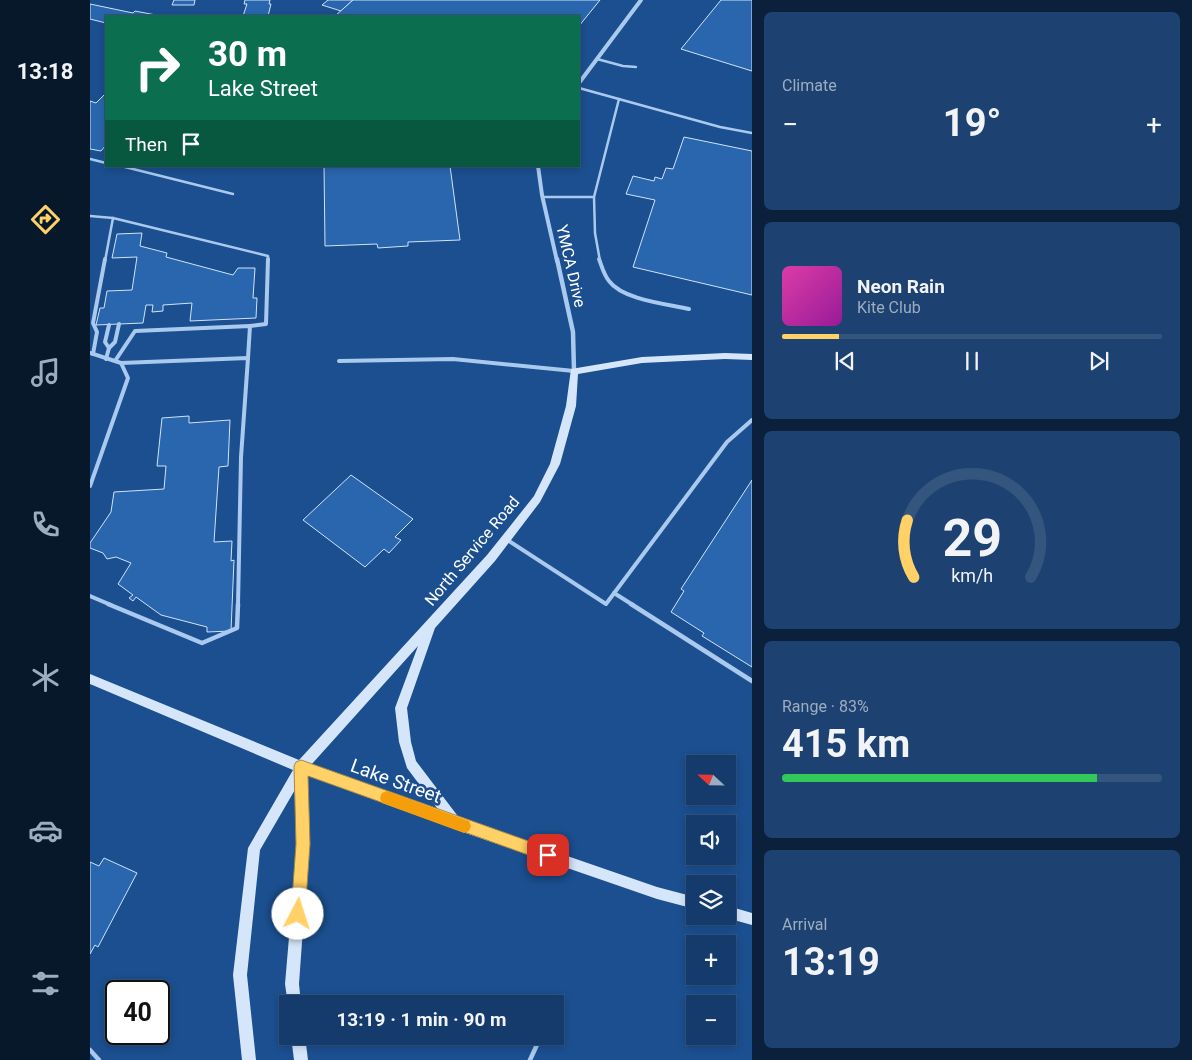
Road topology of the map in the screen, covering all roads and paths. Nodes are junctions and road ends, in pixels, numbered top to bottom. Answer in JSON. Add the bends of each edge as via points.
{"nodes":[{"id":1,"x":642,"y":0,"type":"edge"},
{"id":2,"x":597,"y":59,"type":"junction"},
{"id":3,"x":636,"y":67,"type":"dead end"},
{"id":4,"x":580,"y":82,"type":"edge"},
{"id":5,"x":580,"y":88,"type":"edge"},
{"id":6,"x":619,"y":99,"type":"junction"},
{"id":7,"x":752,"y":133,"type":"edge"},
{"id":8,"x":90,"y":159,"type":"edge"},
{"id":9,"x":105,"y":163,"type":"edge"},
{"id":10,"x":125,"y":167,"type":"edge"},
{"id":11,"x":538,"y":167,"type":"edge"},
{"id":12,"x":233,"y":194,"type":"dead end"},
{"id":13,"x":543,"y":197,"type":"junction"},
{"id":14,"x":594,"y":197,"type":"junction"},
{"id":15,"x":90,"y":216,"type":"edge"},
{"id":16,"x":113,"y":218,"type":"junction"},
{"id":17,"x":689,"y":309,"type":"dead end"},
{"id":18,"x":119,"y":324,"type":"dead end"},
{"id":19,"x":109,"y":325,"type":"dead end"},
{"id":20,"x":250,"y":326,"type":"junction"},
{"id":21,"x":109,"y":348,"type":"junction"},
{"id":22,"x":92,"y":354,"type":"edge"},
{"id":23,"x":752,"y":357,"type":"edge"},
{"id":24,"x":248,"y":358,"type":"junction"},
{"id":25,"x":106,"y":359,"type":"junction"},
{"id":26,"x":116,"y":361,"type":"junction"},
{"id":27,"x":339,"y":362,"type":"dead end"},
{"id":28,"x":121,"y":363,"type":"junction"},
{"id":29,"x":574,"y":371,"type":"junction"},
{"id":30,"x":752,"y":420,"type":"edge"},
{"id":31,"x":90,"y":486,"type":"edge"},
{"id":32,"x":506,"y":539,"type":"junction"},
{"id":33,"x":614,"y":593,"type":"junction"},
{"id":34,"x":90,"y":596,"type":"edge"},
{"id":35,"x":432,"y":623,"type":"junction"},
{"id":36,"x":90,"y":679,"type":"edge"},
{"id":37,"x":752,"y":681,"type":"edge"},
{"id":38,"x":301,"y":766,"type":"junction"},
{"id":39,"x":456,"y":824,"type":"junction"},
{"id":40,"x":686,"y":901,"type":"edge"},
{"id":41,"x":736,"y":914,"type":"edge"},
{"id":42,"x":752,"y":919,"type":"edge"},
{"id":43,"x":293,"y":995,"type":"edge"},
{"id":44,"x":300,"y":1045,"type":"edge"},
{"id":45,"x":537,"y":1045,"type":"edge"},
{"id":46,"x":90,"y":1050,"type":"edge"},
{"id":47,"x":99,"y":1060,"type":"edge"},
{"id":48,"x":249,"y":1060,"type":"edge"},
{"id":49,"x":302,"y":1060,"type":"edge"},
{"id":50,"x":530,"y":1060,"type":"edge"}],
"edges":[{"from":1,"to":2,"type":"street"},
{"from":2,"to":3,"type":"lane"},
{"from":2,"to":4,"type":"street"},
{"from":5,"to":6,"type":"lane"},
{"from":6,"to":7,"type":"lane"},
{"from":6,"to":14,"type":"lane"},
{"from":8,"to":9,"type":"lane"},
{"from":10,"to":12,"type":"lane"},
{"from":11,"to":13,"type":"street","name":"YMCA Drive"},
{"from":13,"to":14,"type":"lane"},
{"from":13,"to":29,"type":"street","name":"YMCA Drive","via":[[573,332]]},
{"from":14,"to":17,"type":"lane","via":[[596,242],[602,268],[611,282],[617,289]]},
{"from":15,"to":16,"type":"lane"},
{"from":16,"to":20,"type":"lane","via":[[268,256],[266,324]]},
{"from":16,"to":22,"type":"lane","via":[[93,323],[97,332]]},
{"from":18,"to":21,"type":"lane","via":[[115,342]]},
{"from":19,"to":21,"type":"lane","via":[[105,342]]},
{"from":20,"to":24,"type":"lane"},
{"from":20,"to":26,"type":"lane","via":[[135,331]]},
{"from":21,"to":25,"type":"lane"},
{"from":22,"to":25,"type":"lane"},
{"from":23,"to":29,"type":"street","via":[[642,360]]},
{"from":24,"to":28,"type":"lane"},
{"from":24,"to":34,"type":"lane","via":[[242,438],[238,628],[202,643]]},
{"from":25,"to":26,"type":"lane"},
{"from":26,"to":28,"type":"lane"},
{"from":27,"to":29,"type":"lane","via":[[453,359]]},
{"from":28,"to":31,"type":"lane","via":[[128,378]]},
{"from":29,"to":32,"type":"street","name":"North Service Road","via":[[571,406],[555,464],[537,499]]},
{"from":30,"to":33,"type":"lane","via":[[727,442]]},
{"from":32,"to":33,"type":"lane","via":[[606,604]]},
{"from":32,"to":35,"type":"street","name":"North Service Road"},
{"from":33,"to":37,"type":"lane"},
{"from":35,"to":38,"type":"street","name":"North Service Road"},
{"from":35,"to":39,"type":"street","via":[[401,708],[405,742],[411,764]]},
{"from":36,"to":38,"type":"street","name":"Lake Street"},
{"from":38,"to":39,"type":"street","name":"Lake Street"},
{"from":38,"to":43,"type":"street","via":[[303,844]]},
{"from":38,"to":48,"type":"street","name":"North Service Road","via":[[254,848],[240,976]]},
{"from":39,"to":40,"type":"street","name":"Lake Street"},
{"from":41,"to":42,"type":"street"},
{"from":44,"to":49,"type":"street"},
{"from":45,"to":50,"type":"lane"},
{"from":46,"to":47,"type":"lane"}]}
